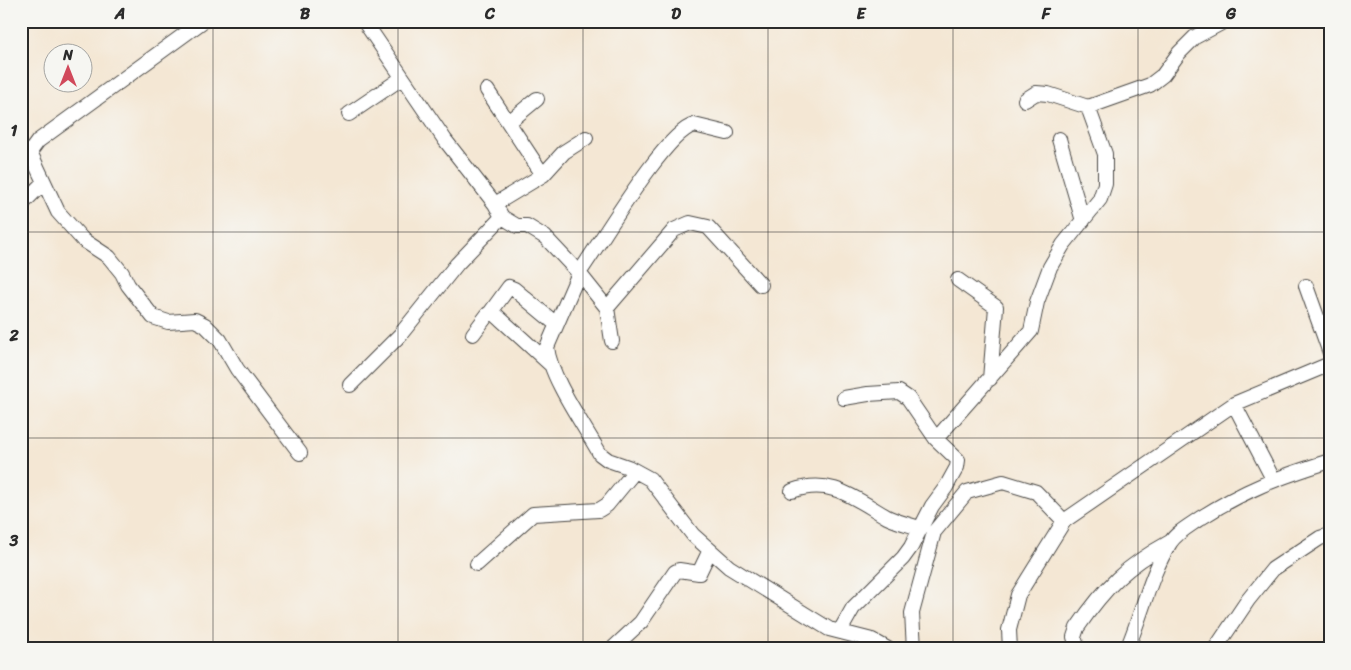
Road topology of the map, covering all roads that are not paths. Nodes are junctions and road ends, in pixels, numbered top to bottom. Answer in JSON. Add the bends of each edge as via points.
{"nodes":[{"id":1,"x":203,"y":21,"type":"edge"},
{"id":2,"x":364,"y":21,"type":"edge"},
{"id":3,"x":1225,"y":21,"type":"edge"},
{"id":4,"x":402,"y":78,"type":"junction"},
{"id":5,"x":487,"y":90,"type":"dead end"},
{"id":6,"x":538,"y":100,"type":"dead end"},
{"id":7,"x":1025,"y":100,"type":"dead end"},
{"id":8,"x":1088,"y":106,"type":"junction"},
{"id":9,"x":349,"y":114,"type":"dead end"},
{"id":10,"x":509,"y":122,"type":"junction"},
{"id":11,"x":727,"y":133,"type":"dead end"},
{"id":12,"x":586,"y":138,"type":"dead end"},
{"id":13,"x":1059,"y":139,"type":"dead end"},
{"id":14,"x":26,"y":155,"type":"edge"},
{"id":15,"x":543,"y":175,"type":"junction"},
{"id":16,"x":43,"y":184,"type":"junction"},
{"id":17,"x":495,"y":204,"type":"junction"},
{"id":18,"x":21,"y":205,"type":"edge"},
{"id":19,"x":502,"y":217,"type":"junction"},
{"id":20,"x":1083,"y":221,"type":"junction"},
{"id":21,"x":579,"y":273,"type":"junction"},
{"id":22,"x":958,"y":280,"type":"dead end"},
{"id":23,"x":761,"y":285,"type":"dead end"},
{"id":24,"x":1306,"y":286,"type":"dead end"},
{"id":25,"x":607,"y":308,"type":"junction"},
{"id":26,"x":490,"y":313,"type":"junction"},
{"id":27,"x":556,"y":324,"type":"junction"},
{"id":28,"x":473,"y":334,"type":"dead end"},
{"id":29,"x":612,"y":341,"type":"dead end"},
{"id":30,"x":1330,"y":354,"type":"edge"},
{"id":31,"x":550,"y":364,"type":"junction"},
{"id":32,"x":1330,"y":364,"type":"edge"},
{"id":33,"x":990,"y":379,"type":"junction"},
{"id":34,"x":350,"y":385,"type":"dead end"},
{"id":35,"x":844,"y":398,"type":"dead end"},
{"id":36,"x":1234,"y":404,"type":"junction"},
{"id":37,"x":936,"y":439,"type":"junction"},
{"id":38,"x":300,"y":453,"type":"dead end"},
{"id":39,"x":1330,"y":461,"type":"edge"},
{"id":40,"x":635,"y":471,"type":"junction"},
{"id":41,"x":1273,"y":479,"type":"junction"},
{"id":42,"x":792,"y":491,"type":"dead end"},
{"id":43,"x":1064,"y":521,"type":"junction"},
{"id":44,"x":920,"y":528,"type":"junction"},
{"id":45,"x":1330,"y":535,"type":"edge"},
{"id":46,"x":1170,"y":542,"type":"junction"},
{"id":47,"x":710,"y":550,"type":"junction"},
{"id":48,"x":477,"y":564,"type":"dead end"},
{"id":49,"x":840,"y":631,"type":"junction"},
{"id":50,"x":612,"y":649,"type":"edge"},
{"id":51,"x":888,"y":649,"type":"edge"},
{"id":52,"x":914,"y":649,"type":"edge"},
{"id":53,"x":1010,"y":649,"type":"edge"},
{"id":54,"x":1078,"y":649,"type":"edge"},
{"id":55,"x":1127,"y":649,"type":"edge"},
{"id":56,"x":1215,"y":649,"type":"edge"}],
"edges":[{"from":1,"to":14,"type":"street","via":[[38,142]]},
{"from":2,"to":4,"type":"street"},
{"from":3,"to":8,"type":"street","via":[[1195,37],[1163,75],[1150,85]]},
{"from":4,"to":9,"type":"street"},
{"from":4,"to":17,"type":"street"},
{"from":5,"to":10,"type":"street"},
{"from":6,"to":10,"type":"street"},
{"from":7,"to":8,"type":"street","via":[[1036,93],[1048,94]]},
{"from":8,"to":20,"type":"street","via":[[1106,162],[1105,184],[1100,199]]},
{"from":10,"to":15,"type":"street"},
{"from":11,"to":21,"type":"street","via":[[694,125],[686,129],[645,174]]},
{"from":12,"to":15,"type":"street","via":[[564,152]]},
{"from":13,"to":20,"type":"street"},
{"from":14,"to":16,"type":"street"},
{"from":15,"to":17,"type":"street"},
{"from":16,"to":18,"type":"street"},
{"from":16,"to":38,"type":"street","via":[[58,212],[83,240],[110,257],[154,317],[168,322],[200,321],[220,340],[237,369]]},
{"from":17,"to":19,"type":"street"},
{"from":19,"to":21,"type":"street","via":[[546,237]]},
{"from":19,"to":34,"type":"street","via":[[456,264],[400,335]]},
{"from":20,"to":33,"type":"street","via":[[1050,267],[1037,302],[1032,331]]},
{"from":21,"to":25,"type":"street"},
{"from":21,"to":27,"type":"street"},
{"from":22,"to":33,"type":"street","via":[[996,307]]},
{"from":23,"to":25,"type":"street","via":[[708,227],[690,223],[674,230]]},
{"from":24,"to":30,"type":"street"},
{"from":25,"to":29,"type":"street"},
{"from":26,"to":27,"type":"street","via":[[509,287]]},
{"from":26,"to":28,"type":"street"},
{"from":26,"to":31,"type":"street"},
{"from":27,"to":31,"type":"street","via":[[547,347]]},
{"from":31,"to":40,"type":"street","via":[[600,454]]},
{"from":32,"to":36,"type":"street"},
{"from":33,"to":37,"type":"street"},
{"from":35,"to":37,"type":"street","via":[[899,392],[908,398]]},
{"from":36,"to":41,"type":"street"},
{"from":36,"to":43,"type":"street"},
{"from":37,"to":44,"type":"street","via":[[955,456],[957,467]]},
{"from":39,"to":41,"type":"street"},
{"from":40,"to":47,"type":"street","via":[[650,479],[693,534]]},
{"from":40,"to":48,"type":"street","via":[[599,510],[532,514]]},
{"from":41,"to":46,"type":"street","via":[[1219,507]]},
{"from":42,"to":44,"type":"street","via":[[814,485],[838,489],[890,518]]},
{"from":43,"to":52,"type":"street","via":[[1036,492],[1003,482],[967,492],[934,532],[912,612]]},
{"from":43,"to":53,"type":"street","via":[[1018,595],[1009,630]]},
{"from":44,"to":49,"type":"street","via":[[902,558],[853,608]]},
{"from":45,"to":56,"type":"street","via":[[1320,538],[1273,569]]},
{"from":46,"to":54,"type":"street","via":[[1146,555],[1112,582],[1078,628],[1074,637]]},
{"from":46,"to":55,"type":"street"},
{"from":47,"to":49,"type":"street","via":[[729,567],[829,629]]},
{"from":47,"to":50,"type":"street","via":[[699,573],[676,572],[641,622]]},
{"from":49,"to":51,"type":"street","via":[[872,640]]}]}
